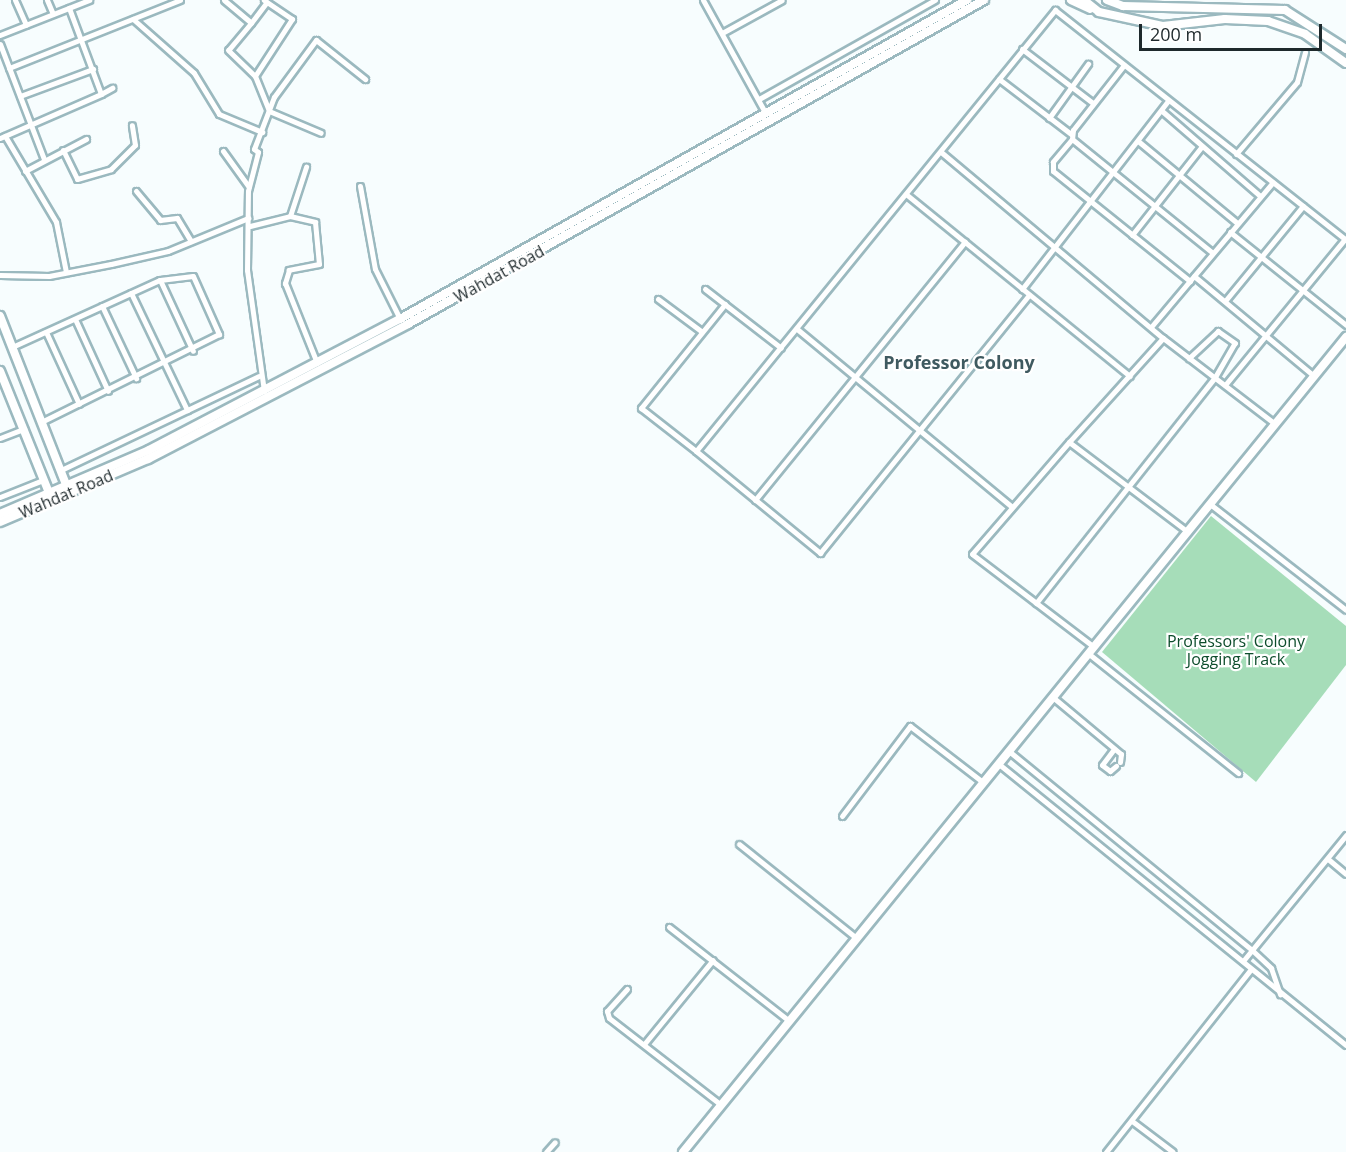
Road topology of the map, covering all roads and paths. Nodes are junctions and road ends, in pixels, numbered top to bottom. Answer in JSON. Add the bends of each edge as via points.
{"nodes":[{"id":1,"x":15,"y":0,"type":"edge"},
{"id":2,"x":47,"y":0,"type":"edge"},
{"id":3,"x":180,"y":0,"type":"edge"},
{"id":4,"x":224,"y":0,"type":"edge"},
{"id":5,"x":703,"y":0,"type":"edge"},
{"id":6,"x":782,"y":0,"type":"edge"},
{"id":7,"x":935,"y":0,"type":"edge"},
{"id":8,"x":967,"y":0,"type":"edge"},
{"id":9,"x":984,"y":0,"type":"edge"},
{"id":10,"x":1071,"y":0,"type":"edge"},
{"id":11,"x":1084,"y":0,"type":"edge"},
{"id":12,"x":1107,"y":0,"type":"edge"},
{"id":13,"x":1280,"y":0,"type":"edge"},
{"id":14,"x":85,"y":1,"type":"edge"},
{"id":15,"x":266,"y":1,"type":"edge"},
{"id":16,"x":69,"y":8,"type":"junction"},
{"id":17,"x":1099,"y":12,"type":"junction"},
{"id":18,"x":53,"y":14,"type":"junction"},
{"id":19,"x":1297,"y":14,"type":"junction"},
{"id":20,"x":133,"y":19,"type":"junction"},
{"id":21,"x":251,"y":23,"type":"junction"},
{"id":22,"x":26,"y":25,"type":"junction"},
{"id":23,"x":1293,"y":29,"type":"junction"},
{"id":24,"x":722,"y":33,"type":"junction"},
{"id":25,"x":0,"y":35,"type":"edge"},
{"id":26,"x":81,"y":40,"type":"junction"},
{"id":27,"x":0,"y":44,"type":"edge"},
{"id":28,"x":1022,"y":50,"type":"junction"},
{"id":29,"x":1346,"y":50,"type":"edge"},
{"id":30,"x":1305,"y":52,"type":"dead end"},
{"id":31,"x":1346,"y":63,"type":"edge"},
{"id":32,"x":1088,"y":64,"type":"dead end"},
{"id":33,"x":1124,"y":65,"type":"junction"},
{"id":34,"x":9,"y":68,"type":"junction"},
{"id":35,"x":93,"y":69,"type":"junction"},
{"id":36,"x":853,"y":70,"type":"junction"},
{"id":37,"x":255,"y":76,"type":"junction"},
{"id":38,"x":365,"y":79,"type":"dead end"},
{"id":39,"x":999,"y":79,"type":"junction"},
{"id":40,"x":112,"y":88,"type":"dead end"},
{"id":41,"x":1070,"y":88,"type":"junction"},
{"id":42,"x":101,"y":94,"type":"junction"},
{"id":43,"x":20,"y":96,"type":"junction"},
{"id":44,"x":759,"y":99,"type":"junction"},
{"id":45,"x":1168,"y":101,"type":"junction"},
{"id":46,"x":1094,"y":103,"type":"junction"},
{"id":47,"x":269,"y":111,"type":"junction"},
{"id":48,"x":1162,"y":111,"type":"junction"},
{"id":49,"x":766,"y":114,"type":"junction"},
{"id":50,"x":1049,"y":118,"type":"junction"},
{"id":51,"x":132,"y":125,"type":"dead end"},
{"id":52,"x":31,"y":126,"type":"junction"},
{"id":53,"x":0,"y":130,"type":"edge"},
{"id":54,"x":262,"y":132,"type":"junction"},
{"id":55,"x":321,"y":133,"type":"dead end"},
{"id":56,"x":3,"y":137,"type":"edge"},
{"id":57,"x":1072,"y":137,"type":"junction"},
{"id":58,"x":86,"y":139,"type":"dead end"},
{"id":59,"x":1138,"y":141,"type":"junction"},
{"id":60,"x":1202,"y":146,"type":"junction"},
{"id":61,"x":63,"y":150,"type":"junction"},
{"id":62,"x":223,"y":151,"type":"dead end"},
{"id":63,"x":941,"y":152,"type":"junction"},
{"id":64,"x":1236,"y":154,"type":"junction"},
{"id":65,"x":44,"y":159,"type":"junction"},
{"id":66,"x":306,"y":167,"type":"dead end"},
{"id":67,"x":25,"y":171,"type":"junction"},
{"id":68,"x":1114,"y":171,"type":"junction"},
{"id":69,"x":1179,"y":176,"type":"junction"},
{"id":70,"x":1273,"y":183,"type":"junction"},
{"id":71,"x":360,"y":186,"type":"dead end"},
{"id":72,"x":249,"y":187,"type":"junction"},
{"id":73,"x":136,"y":191,"type":"dead end"},
{"id":74,"x":907,"y":195,"type":"junction"},
{"id":75,"x":1260,"y":196,"type":"junction"},
{"id":76,"x":1091,"y":201,"type":"junction"},
{"id":77,"x":1156,"y":205,"type":"junction"},
{"id":78,"x":1303,"y":206,"type":"junction"},
{"id":79,"x":290,"y":216,"type":"junction"},
{"id":80,"x":248,"y":218,"type":"junction"},
{"id":81,"x":1237,"y":224,"type":"junction"},
{"id":82,"x":250,"y":226,"type":"junction"},
{"id":83,"x":1230,"y":232,"type":"junction"},
{"id":84,"x":1132,"y":235,"type":"junction"},
{"id":85,"x":1345,"y":239,"type":"edge"},
{"id":86,"x":191,"y":241,"type":"junction"},
{"id":87,"x":965,"y":242,"type":"junction"},
{"id":88,"x":1056,"y":246,"type":"junction"},
{"id":89,"x":1213,"y":253,"type":"junction"},
{"id":90,"x":1261,"y":257,"type":"junction"},
{"id":91,"x":66,"y":272,"type":"junction"},
{"id":92,"x":0,"y":276,"type":"edge"},
{"id":93,"x":1192,"y":279,"type":"junction"},
{"id":94,"x":160,"y":280,"type":"junction"},
{"id":95,"x":705,"y":289,"type":"dead end"},
{"id":96,"x":1022,"y":289,"type":"junction"},
{"id":97,"x":1302,"y":289,"type":"junction"},
{"id":98,"x":131,"y":293,"type":"junction"},
{"id":99,"x":1029,"y":295,"type":"junction"},
{"id":100,"x":658,"y":299,"type":"dead end"},
{"id":101,"x":1225,"y":302,"type":"junction"},
{"id":102,"x":725,"y":304,"type":"junction"},
{"id":103,"x":102,"y":306,"type":"junction"},
{"id":104,"x":75,"y":319,"type":"junction"},
{"id":105,"x":400,"y":319,"type":"junction"},
{"id":106,"x":1,"y":322,"type":"edge"},
{"id":107,"x":1346,"y":325,"type":"edge"},
{"id":108,"x":1151,"y":327,"type":"junction"},
{"id":109,"x":797,"y":329,"type":"junction"},
{"id":110,"x":700,"y":331,"type":"junction"},
{"id":111,"x":46,"y":332,"type":"junction"},
{"id":112,"x":1264,"y":335,"type":"junction"},
{"id":113,"x":1346,"y":337,"type":"edge"},
{"id":114,"x":1162,"y":338,"type":"junction"},
{"id":115,"x":12,"y":347,"type":"junction"},
{"id":116,"x":781,"y":348,"type":"junction"},
{"id":117,"x":193,"y":351,"type":"junction"},
{"id":118,"x":1189,"y":358,"type":"junction"},
{"id":119,"x":317,"y":363,"type":"junction"},
{"id":120,"x":165,"y":364,"type":"junction"},
{"id":121,"x":0,"y":371,"type":"edge"},
{"id":122,"x":259,"y":376,"type":"junction"},
{"id":123,"x":1130,"y":376,"type":"junction"},
{"id":124,"x":1314,"y":376,"type":"junction"},
{"id":125,"x":1215,"y":377,"type":"junction"},
{"id":126,"x":136,"y":378,"type":"junction"},
{"id":127,"x":856,"y":379,"type":"junction"},
{"id":128,"x":1225,"y":385,"type":"junction"},
{"id":129,"x":108,"y":391,"type":"junction"},
{"id":130,"x":265,"y":395,"type":"junction"},
{"id":131,"x":79,"y":404,"type":"junction"},
{"id":132,"x":187,"y":410,"type":"junction"},
{"id":133,"x":41,"y":422,"type":"junction"},
{"id":134,"x":1275,"y":424,"type":"junction"},
{"id":135,"x":24,"y":429,"type":"junction"},
{"id":136,"x":920,"y":433,"type":"junction"},
{"id":137,"x":0,"y":438,"type":"edge"},
{"id":138,"x":1069,"y":442,"type":"junction"},
{"id":139,"x":696,"y":452,"type":"junction"},
{"id":140,"x":61,"y":470,"type":"junction"},
{"id":141,"x":43,"y":480,"type":"junction"},
{"id":142,"x":1128,"y":485,"type":"junction"},
{"id":143,"x":68,"y":490,"type":"junction"},
{"id":144,"x":0,"y":497,"type":"edge"},
{"id":145,"x":50,"y":498,"type":"junction"},
{"id":146,"x":755,"y":500,"type":"junction"},
{"id":147,"x":1210,"y":504,"type":"junction"},
{"id":148,"x":1011,"y":506,"type":"junction"},
{"id":149,"x":0,"y":514,"type":"edge"},
{"id":150,"x":0,"y":522,"type":"edge"},
{"id":151,"x":1188,"y":532,"type":"junction"},
{"id":152,"x":1036,"y":603,"type":"junction"},
{"id":153,"x":1346,"y":610,"type":"edge"},
{"id":154,"x":1092,"y":651,"type":"junction"},
{"id":155,"x":1055,"y":699,"type":"junction"},
{"id":156,"x":1114,"y":749,"type":"junction"},
{"id":157,"x":1010,"y":752,"type":"junction"},
{"id":158,"x":1000,"y":765,"type":"junction"},
{"id":159,"x":1238,"y":773,"type":"dead end"},
{"id":160,"x":984,"y":783,"type":"junction"},
{"id":161,"x":842,"y":816,"type":"dead end"},
{"id":162,"x":1346,"y":835,"type":"edge"},
{"id":163,"x":739,"y":844,"type":"dead end"},
{"id":164,"x":1328,"y":859,"type":"junction"},
{"id":165,"x":1346,"y":874,"type":"edge"},
{"id":166,"x":669,"y":927,"type":"dead end"},
{"id":167,"x":854,"y":936,"type":"junction"},
{"id":168,"x":1253,"y":951,"type":"junction"},
{"id":169,"x":713,"y":960,"type":"junction"},
{"id":170,"x":1243,"y":961,"type":"junction"},
{"id":171,"x":1251,"y":969,"type":"junction"},
{"id":172,"x":627,"y":989,"type":"dead end"},
{"id":173,"x":1280,"y":996,"type":"junction"},
{"id":174,"x":788,"y":1020,"type":"junction"},
{"id":175,"x":645,"y":1043,"type":"junction"},
{"id":176,"x":1346,"y":1045,"type":"edge"},
{"id":177,"x":722,"y":1105,"type":"junction"},
{"id":178,"x":1132,"y":1121,"type":"junction"},
{"id":179,"x":555,"y":1142,"type":"dead end"},
{"id":180,"x":546,"y":1152,"type":"edge"},
{"id":181,"x":683,"y":1152,"type":"edge"},
{"id":182,"x":1106,"y":1152,"type":"edge"},
{"id":183,"x":1173,"y":1152,"type":"edge"}],
"edges":[{"from":1,"to":22,"type":"street"},
{"from":2,"to":18,"type":"street"},
{"from":3,"to":20,"type":"street"},
{"from":4,"to":21,"type":"street"},
{"from":5,"to":24,"type":"street"},
{"from":6,"to":24,"type":"street"},
{"from":7,"to":44,"type":"street"},
{"from":8,"to":36,"type":"main road","name":"Wahdat Road"},
{"from":9,"to":36,"type":"main road","name":"Wahdat Road"},
{"from":10,"to":17,"type":"main road"},
{"from":11,"to":17,"type":"main road"},
{"from":12,"to":19,"type":"main road","via":[[1123,6],[1229,5]]},
{"from":13,"to":19,"type":"main road"},
{"from":14,"to":16,"type":"street"},
{"from":15,"to":21,"type":"street"},
{"from":15,"to":37,"type":"street","via":[[292,20]]},
{"from":16,"to":18,"type":"street"},
{"from":16,"to":26,"type":"street"},
{"from":17,"to":23,"type":"main road","via":[[1163,26],[1226,19]]},
{"from":18,"to":22,"type":"street"},
{"from":19,"to":23,"type":"main road"},
{"from":19,"to":29,"type":"main road"},
{"from":20,"to":26,"type":"street"},
{"from":20,"to":54,"type":"street","via":[[194,73],[219,114]]},
{"from":21,"to":37,"type":"street","via":[[228,50]]},
{"from":22,"to":25,"type":"street"},
{"from":23,"to":31,"type":"main road"},
{"from":24,"to":44,"type":"street"},
{"from":26,"to":34,"type":"street"},
{"from":26,"to":35,"type":"street"},
{"from":27,"to":34,"type":"street"},
{"from":28,"to":33,"type":"street","via":[[1055,10]]},
{"from":28,"to":39,"type":"street"},
{"from":28,"to":41,"type":"street"},
{"from":30,"to":64,"type":"street","via":[[1298,82]]},
{"from":32,"to":41,"type":"street"},
{"from":33,"to":45,"type":"street"},
{"from":33,"to":46,"type":"street"},
{"from":34,"to":43,"type":"street"},
{"from":35,"to":42,"type":"street"},
{"from":35,"to":43,"type":"street"},
{"from":36,"to":49,"type":"main road","name":"Wahdat Road"},
{"from":36,"to":130,"type":"main road","name":"Wahdat Road"},
{"from":37,"to":47,"type":"street"},
{"from":38,"to":47,"type":"street","via":[[316,40]]},
{"from":39,"to":50,"type":"street"},
{"from":39,"to":63,"type":"street"},
{"from":40,"to":42,"type":"street"},
{"from":41,"to":46,"type":"street"},
{"from":41,"to":50,"type":"street"},
{"from":42,"to":52,"type":"street"},
{"from":43,"to":52,"type":"street"},
{"from":44,"to":49,"type":"street"},
{"from":45,"to":48,"type":"street"},
{"from":45,"to":64,"type":"street"},
{"from":46,"to":57,"type":"street"},
{"from":47,"to":54,"type":"street"},
{"from":47,"to":55,"type":"street"},
{"from":48,"to":59,"type":"street"},
{"from":48,"to":60,"type":"street"},
{"from":49,"to":105,"type":"main road","name":"Wahdat Road"},
{"from":50,"to":57,"type":"street"},
{"from":51,"to":61,"type":"street","via":[[135,145],[111,169],[77,179]]},
{"from":52,"to":56,"type":"street"},
{"from":52,"to":65,"type":"street"},
{"from":53,"to":56,"type":"street"},
{"from":54,"to":72,"type":"street"},
{"from":56,"to":67,"type":"street"},
{"from":57,"to":68,"type":"street"},
{"from":57,"to":76,"type":"street","via":[[1052,168]]},
{"from":58,"to":61,"type":"street"},
{"from":59,"to":68,"type":"street"},
{"from":59,"to":69,"type":"street"},
{"from":60,"to":69,"type":"street"},
{"from":60,"to":75,"type":"street"},
{"from":61,"to":65,"type":"street"},
{"from":62,"to":72,"type":"street"},
{"from":63,"to":74,"type":"street"},
{"from":63,"to":88,"type":"street"},
{"from":64,"to":70,"type":"street"},
{"from":65,"to":67,"type":"street"},
{"from":66,"to":79,"type":"street"},
{"from":67,"to":91,"type":"street","via":[[56,222]]},
{"from":68,"to":76,"type":"street"},
{"from":68,"to":77,"type":"street"},
{"from":69,"to":77,"type":"street"},
{"from":69,"to":81,"type":"street"},
{"from":70,"to":75,"type":"street"},
{"from":70,"to":78,"type":"street"},
{"from":71,"to":105,"type":"street","via":[[375,269]]},
{"from":72,"to":80,"type":"street"},
{"from":73,"to":86,"type":"street","via":[[160,220],[177,219]]},
{"from":74,"to":87,"type":"street"},
{"from":74,"to":109,"type":"street"},
{"from":75,"to":81,"type":"street"},
{"from":76,"to":84,"type":"street"},
{"from":76,"to":88,"type":"street"},
{"from":77,"to":84,"type":"street"},
{"from":77,"to":89,"type":"street"},
{"from":78,"to":85,"type":"street"},
{"from":78,"to":90,"type":"street"},
{"from":79,"to":82,"type":"street"},
{"from":79,"to":119,"type":"street","via":[[308,219],[316,228],[319,264],[289,270],[285,283]]},
{"from":80,"to":82,"type":"street"},
{"from":80,"to":86,"type":"street"},
{"from":81,"to":83,"type":"street"},
{"from":82,"to":122,"type":"street","via":[[247,270]]},
{"from":83,"to":89,"type":"street"},
{"from":83,"to":90,"type":"street"},
{"from":84,"to":93,"type":"street"},
{"from":85,"to":97,"type":"street"},
{"from":86,"to":91,"type":"street","via":[[168,251]]},
{"from":87,"to":96,"type":"street"},
{"from":87,"to":127,"type":"street"},
{"from":88,"to":96,"type":"street"},
{"from":88,"to":108,"type":"street"},
{"from":89,"to":93,"type":"street"},
{"from":90,"to":97,"type":"street"},
{"from":90,"to":101,"type":"street"},
{"from":91,"to":92,"type":"street"},
{"from":93,"to":101,"type":"street"},
{"from":93,"to":108,"type":"street"},
{"from":94,"to":98,"type":"street"},
{"from":94,"to":117,"type":"street"},
{"from":94,"to":117,"type":"street","via":[[193,276],[219,334]]},
{"from":95,"to":102,"type":"street"},
{"from":96,"to":99,"type":"street"},
{"from":97,"to":107,"type":"street"},
{"from":97,"to":112,"type":"street"},
{"from":98,"to":103,"type":"street"},
{"from":98,"to":120,"type":"street"},
{"from":99,"to":123,"type":"street"},
{"from":99,"to":136,"type":"street"},
{"from":100,"to":110,"type":"street"},
{"from":101,"to":112,"type":"street"},
{"from":102,"to":110,"type":"street"},
{"from":102,"to":116,"type":"street"},
{"from":103,"to":104,"type":"street"},
{"from":103,"to":126,"type":"street"},
{"from":104,"to":111,"type":"street"},
{"from":104,"to":129,"type":"street"},
{"from":105,"to":119,"type":"main road","name":"Wahdat Road"},
{"from":106,"to":115,"type":"main road"},
{"from":108,"to":114,"type":"street"},
{"from":109,"to":116,"type":"street"},
{"from":109,"to":127,"type":"street"},
{"from":110,"to":139,"type":"street","via":[[641,408]]},
{"from":111,"to":115,"type":"street"},
{"from":111,"to":131,"type":"street"},
{"from":112,"to":124,"type":"street"},
{"from":112,"to":128,"type":"street"},
{"from":113,"to":124,"type":"main road"},
{"from":114,"to":118,"type":"street"},
{"from":114,"to":123,"type":"street"},
{"from":115,"to":133,"type":"main road"},
{"from":116,"to":139,"type":"street"},
{"from":117,"to":120,"type":"street"},
{"from":118,"to":125,"type":"street"},
{"from":118,"to":125,"type":"street","via":[[1215,332],[1222,332],[1236,346]]},
{"from":119,"to":130,"type":"main road","name":"Wahdat Road"},
{"from":120,"to":126,"type":"street"},
{"from":120,"to":132,"type":"street"},
{"from":121,"to":135,"type":"main road"},
{"from":122,"to":130,"type":"street"},
{"from":122,"to":132,"type":"street"},
{"from":123,"to":138,"type":"street"},
{"from":124,"to":134,"type":"main road"},
{"from":125,"to":128,"type":"street"},
{"from":125,"to":142,"type":"street"},
{"from":126,"to":129,"type":"street"},
{"from":127,"to":136,"type":"street"},
{"from":127,"to":146,"type":"street"},
{"from":128,"to":134,"type":"street"},
{"from":129,"to":131,"type":"street"},
{"from":130,"to":143,"type":"main road","name":"Wahdat Road"},
{"from":131,"to":133,"type":"street"},
{"from":132,"to":140,"type":"street"},
{"from":133,"to":140,"type":"main road"},
{"from":134,"to":147,"type":"main road"},
{"from":135,"to":137,"type":"street"},
{"from":135,"to":141,"type":"main road"},
{"from":136,"to":146,"type":"street","via":[[820,553]]},
{"from":136,"to":148,"type":"street"},
{"from":138,"to":142,"type":"street"},
{"from":138,"to":148,"type":"street"},
{"from":139,"to":146,"type":"street"},
{"from":140,"to":143,"type":"main road"},
{"from":141,"to":144,"type":"street"},
{"from":141,"to":145,"type":"main road"},
{"from":142,"to":151,"type":"street"},
{"from":142,"to":152,"type":"street"},
{"from":143,"to":145,"type":"main road","name":"Wahdat Road"},
{"from":145,"to":149,"type":"main road","name":"Wahdat Road"},
{"from":145,"to":150,"type":"main road","name":"Wahdat Road"},
{"from":147,"to":151,"type":"main road"},
{"from":147,"to":153,"type":"street"},
{"from":148,"to":152,"type":"street","via":[[972,554]]},
{"from":151,"to":154,"type":"main road"},
{"from":152,"to":154,"type":"street"},
{"from":154,"to":155,"type":"main road"},
{"from":154,"to":159,"type":"street"},
{"from":155,"to":156,"type":"street"},
{"from":155,"to":157,"type":"main road"},
{"from":156,"to":156,"type":"street","via":[[1102,765],[1110,771],[1122,755]]},
{"from":157,"to":158,"type":"main road"},
{"from":157,"to":168,"type":"street"},
{"from":158,"to":160,"type":"main road"},
{"from":158,"to":170,"type":"street"},
{"from":160,"to":161,"type":"street","via":[[910,726]]},
{"from":160,"to":167,"type":"main road"},
{"from":162,"to":164,"type":"street"},
{"from":163,"to":167,"type":"street"},
{"from":164,"to":165,"type":"street"},
{"from":164,"to":168,"type":"street"},
{"from":166,"to":169,"type":"street"},
{"from":167,"to":174,"type":"main road"},
{"from":168,"to":170,"type":"street"},
{"from":168,"to":173,"type":"street","via":[[1271,968]]},
{"from":169,"to":174,"type":"street"},
{"from":169,"to":175,"type":"street"},
{"from":170,"to":171,"type":"street"},
{"from":171,"to":173,"type":"street"},
{"from":171,"to":178,"type":"street"},
{"from":172,"to":175,"type":"street","via":[[606,1015]]},
{"from":173,"to":176,"type":"street"},
{"from":174,"to":177,"type":"main road"},
{"from":175,"to":177,"type":"street"},
{"from":177,"to":181,"type":"main road"},
{"from":178,"to":182,"type":"street"},
{"from":178,"to":183,"type":"street"},
{"from":179,"to":180,"type":"street"}]}
